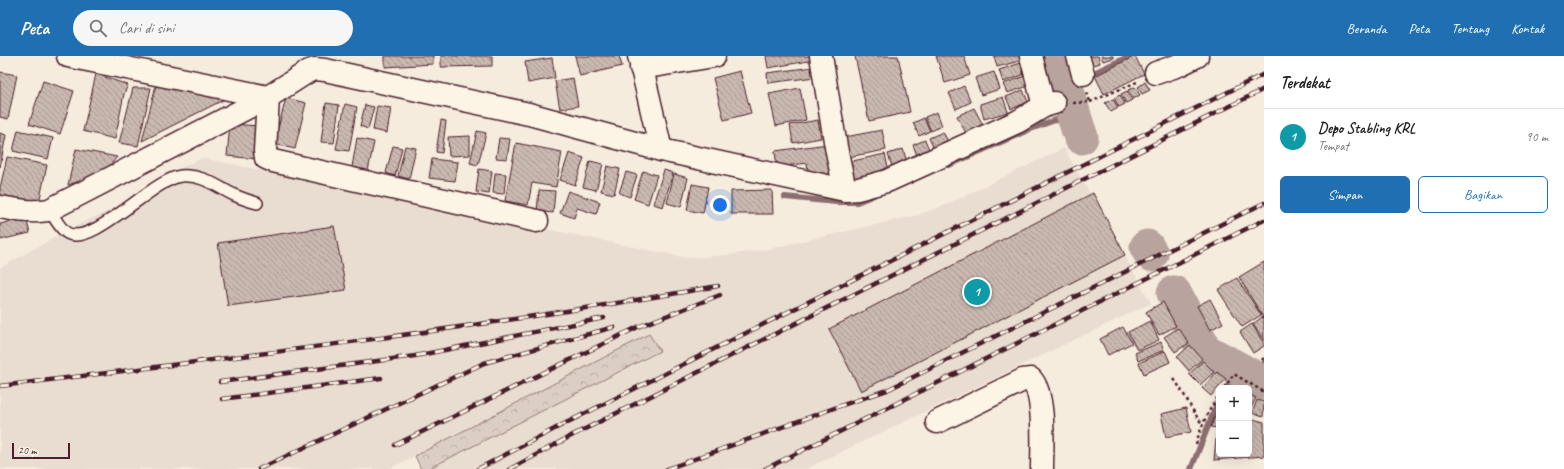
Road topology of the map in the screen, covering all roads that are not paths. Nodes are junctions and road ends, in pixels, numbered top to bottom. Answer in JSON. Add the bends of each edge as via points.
{"nodes":[{"id":1,"x":68,"y":56,"type":"edge"},
{"id":2,"x":714,"y":56,"type":"edge"},
{"id":3,"x":821,"y":56,"type":"edge"},
{"id":4,"x":1031,"y":56,"type":"edge"},
{"id":5,"x":1197,"y":56,"type":"edge"},
{"id":6,"x":640,"y":62,"type":"edge"},
{"id":7,"x":153,"y":64,"type":"edge"},
{"id":8,"x":1158,"y":64,"type":"edge"},
{"id":9,"x":268,"y":97,"type":"junction"},
{"id":10,"x":661,"y":150,"type":"junction"},
{"id":11,"x":845,"y":190,"type":"junction"},
{"id":12,"x":257,"y":203,"type":"dead end"},
{"id":13,"x":0,"y":207,"type":"edge"},
{"id":14,"x":51,"y":212,"type":"junction"},
{"id":15,"x":537,"y":221,"type":"dead end"},
{"id":16,"x":937,"y":422,"type":"dead end"},
{"id":17,"x":1042,"y":469,"type":"edge"}],
"edges":[{"from":1,"to":7,"type":"street"},
{"from":2,"to":6,"type":"street"},
{"from":3,"to":11,"type":"street"},
{"from":4,"to":11,"type":"street","via":[[1049,105],[887,181]]},
{"from":5,"to":8,"type":"street"},
{"from":6,"to":10,"type":"street"},
{"from":7,"to":9,"type":"street"},
{"from":9,"to":10,"type":"street","via":[[309,71],[325,70],[529,114]]},
{"from":9,"to":14,"type":"street"},
{"from":9,"to":15,"type":"street","via":[[264,151],[266,158],[273,162]]},
{"from":10,"to":11,"type":"street"},
{"from":12,"to":14,"type":"lane","via":[[234,195],[201,177],[178,176],[164,182],[120,214],[80,236],[66,232]]},
{"from":13,"to":14,"type":"street","via":[[24,212]]},
{"from":16,"to":17,"type":"street","via":[[1024,380],[1031,379],[1034,382],[1042,419]]}]}
